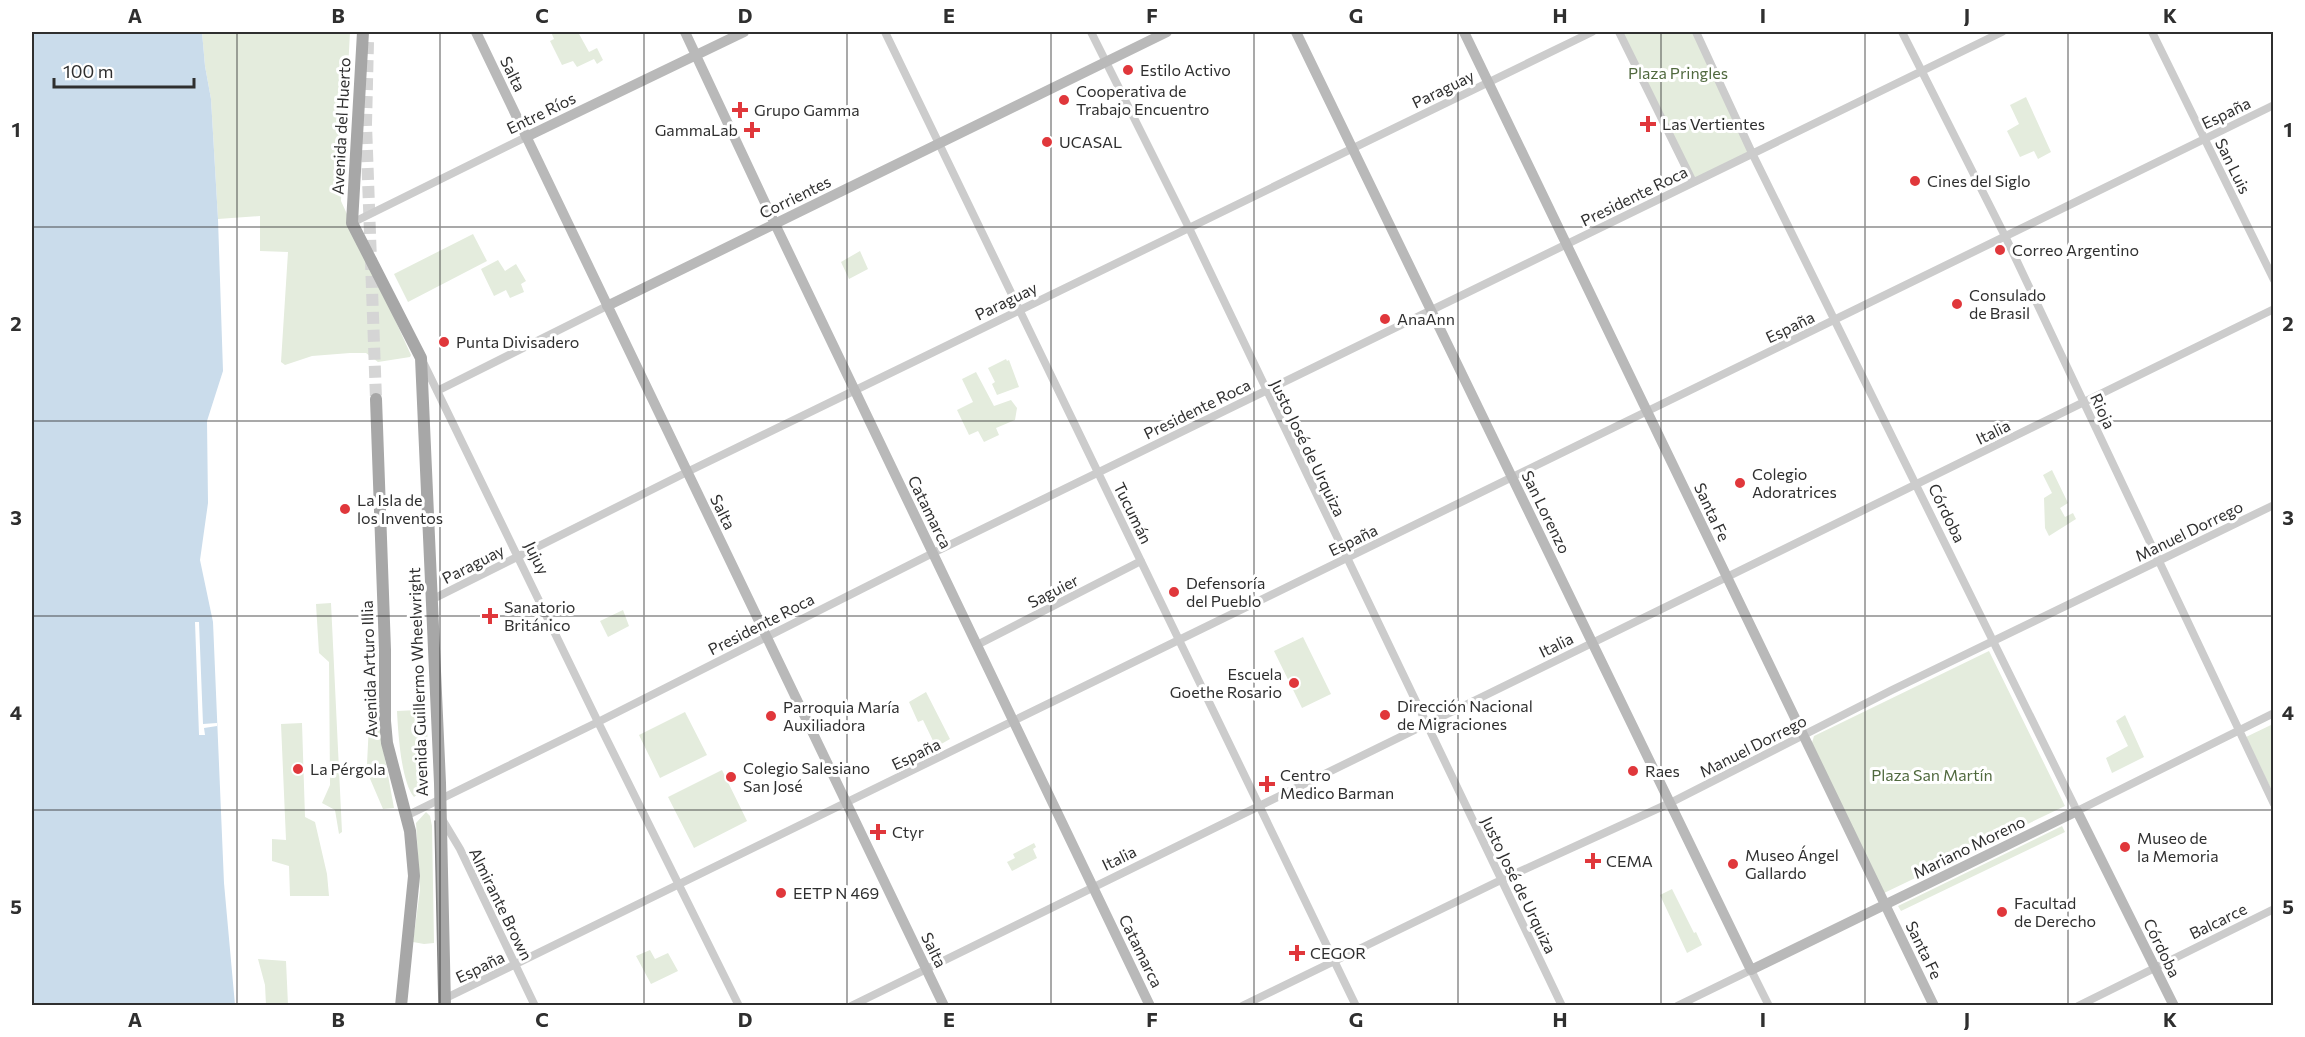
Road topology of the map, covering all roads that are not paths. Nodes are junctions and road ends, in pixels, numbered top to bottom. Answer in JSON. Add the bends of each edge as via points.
{"nodes":[{"id":1,"x":363,"y":32,"type":"edge"},
{"id":2,"x":476,"y":32,"type":"edge"},
{"id":3,"x":685,"y":32,"type":"edge"},
{"id":4,"x":744,"y":32,"type":"edge"},
{"id":5,"x":885,"y":32,"type":"edge"},
{"id":6,"x":1091,"y":32,"type":"edge"},
{"id":7,"x":1167,"y":32,"type":"edge"},
{"id":8,"x":1296,"y":32,"type":"edge"},
{"id":9,"x":1464,"y":32,"type":"edge"},
{"id":10,"x":1592,"y":32,"type":"edge"},
{"id":11,"x":1619,"y":32,"type":"edge"},
{"id":12,"x":1696,"y":32,"type":"edge"},
{"id":13,"x":1902,"y":32,"type":"edge"},
{"id":14,"x":2002,"y":32,"type":"edge"},
{"id":15,"x":2152,"y":32,"type":"edge"},
{"id":16,"x":696,"y":56,"type":"junction"},
{"id":17,"x":1106,"y":61,"type":"junction"},
{"id":18,"x":1921,"y":71,"type":"junction"},
{"id":19,"x":1489,"y":82,"type":"junction"},
{"id":20,"x":2274,"y":105,"type":"edge"},
{"id":21,"x":526,"y":137,"type":"junction"},
{"id":22,"x":2204,"y":139,"type":"junction"},
{"id":23,"x":939,"y":143,"type":"junction"},
{"id":24,"x":1354,"y":148,"type":"junction"},
{"id":25,"x":1752,"y":153,"type":"junction"},
{"id":26,"x":1693,"y":182,"type":"junction"},
{"id":27,"x":352,"y":223,"type":"junction"},
{"id":28,"x":775,"y":224,"type":"junction"},
{"id":29,"x":1189,"y":228,"type":"junction"},
{"id":30,"x":2005,"y":236,"type":"junction"},
{"id":31,"x":1567,"y":244,"type":"junction"},
{"id":32,"x":2274,"y":280,"type":"edge"},
{"id":33,"x":607,"y":306,"type":"junction"},
{"id":34,"x":2274,"y":309,"type":"edge"},
{"id":35,"x":1020,"y":310,"type":"junction"},
{"id":36,"x":1431,"y":310,"type":"junction"},
{"id":37,"x":1834,"y":320,"type":"junction"},
{"id":38,"x":421,"y":358,"type":"junction"},
{"id":39,"x":855,"y":390,"type":"junction"},
{"id":40,"x":437,"y":391,"type":"junction"},
{"id":41,"x":1266,"y":391,"type":"junction"},
{"id":42,"x":376,"y":399,"type":"tunnel mouth"},
{"id":43,"x":2084,"y":402,"type":"junction"},
{"id":44,"x":1647,"y":411,"type":"junction"},
{"id":45,"x":687,"y":472,"type":"junction"},
{"id":46,"x":1098,"y":472,"type":"junction"},
{"id":47,"x":1512,"y":477,"type":"junction"},
{"id":48,"x":1916,"y":484,"type":"junction"},
{"id":49,"x":2274,"y":505,"type":"edge"},
{"id":50,"x":933,"y":553,"type":"junction"},
{"id":51,"x":518,"y":556,"type":"junction"},
{"id":52,"x":1346,"y":558,"type":"junction"},
{"id":53,"x":1141,"y":561,"type":"junction"},
{"id":54,"x":2158,"y":561,"type":"junction"},
{"id":55,"x":1726,"y":577,"type":"junction"},
{"id":56,"x":433,"y":600,"type":"junction"},
{"id":57,"x":766,"y":636,"type":"junction"},
{"id":58,"x":1179,"y":640,"type":"junction"},
{"id":59,"x":1994,"y":641,"type":"junction"},
{"id":60,"x":1592,"y":642,"type":"junction"},
{"id":61,"x":977,"y":645,"type":"junction"},
{"id":62,"x":2274,"y":713,"type":"edge"},
{"id":63,"x":1014,"y":721,"type":"junction"},
{"id":64,"x":598,"y":722,"type":"junction"},
{"id":65,"x":1426,"y":723,"type":"junction"},
{"id":66,"x":2238,"y":729,"type":"junction"},
{"id":67,"x":1804,"y":736,"type":"junction"},
{"id":68,"x":439,"y":801,"type":"junction"},
{"id":69,"x":1670,"y":803,"type":"junction"},
{"id":70,"x":847,"y":804,"type":"junction"},
{"id":71,"x":2274,"y":804,"type":"edge"},
{"id":72,"x":1259,"y":805,"type":"junction"},
{"id":73,"x":2078,"y":811,"type":"junction"},
{"id":74,"x":439,"y":815,"type":"junction"},
{"id":75,"x":406,"y":816,"type":"junction"},
{"id":76,"x":1502,"y":880,"type":"junction"},
{"id":77,"x":680,"y":884,"type":"junction"},
{"id":78,"x":1093,"y":886,"type":"junction"},
{"id":79,"x":1885,"y":904,"type":"junction"},
{"id":80,"x":2274,"y":909,"type":"edge"},
{"id":81,"x":1334,"y":960,"type":"junction"},
{"id":82,"x":515,"y":964,"type":"junction"},
{"id":83,"x":2155,"y":967,"type":"junction"},
{"id":84,"x":926,"y":969,"type":"junction"},
{"id":85,"x":1751,"y":969,"type":"junction"},
{"id":86,"x":444,"y":1002,"type":"edge"},
{"id":87,"x":400,"y":1005,"type":"edge"},
{"id":88,"x":535,"y":1005,"type":"edge"},
{"id":89,"x":739,"y":1005,"type":"edge"},
{"id":90,"x":851,"y":1005,"type":"edge"},
{"id":91,"x":944,"y":1005,"type":"edge"},
{"id":92,"x":1150,"y":1005,"type":"edge"},
{"id":93,"x":1242,"y":1005,"type":"edge"},
{"id":94,"x":1356,"y":1005,"type":"edge"},
{"id":95,"x":1562,"y":1005,"type":"edge"},
{"id":96,"x":1677,"y":1005,"type":"edge"},
{"id":97,"x":1769,"y":1005,"type":"edge"},
{"id":98,"x":1934,"y":1005,"type":"edge"},
{"id":99,"x":2078,"y":1005,"type":"edge"},
{"id":100,"x":2174,"y":1005,"type":"edge"}],
"edges":[{"from":1,"to":27,"type":"main road","name":"Avenida del Huerto"},
{"from":2,"to":21,"type":"main road","name":"Salta"},
{"from":3,"to":16,"type":"main road","name":"Catamarca"},
{"from":4,"to":16,"type":"main road","name":"Entre Ríos"},
{"from":5,"to":23,"type":"street","name":"Tucumán"},
{"from":6,"to":17,"type":"street","name":"Justo José de Urquiza"},
{"from":7,"to":17,"type":"main road","name":"Corrientes"},
{"from":8,"to":24,"type":"main road","name":"San Lorenzo"},
{"from":9,"to":19,"type":"main road","name":"Santa Fe"},
{"from":10,"to":19,"type":"street","name":"Paraguay"},
{"from":11,"to":26,"type":"street"},
{"from":12,"to":25,"type":"street","name":"Córdoba"},
{"from":13,"to":18,"type":"street","name":"Rioja"},
{"from":14,"to":18,"type":"street","name":"Presidente Roca"},
{"from":15,"to":22,"type":"street","name":"San Luis"},
{"from":16,"to":21,"type":"main road","name":"Entre Ríos"},
{"from":16,"to":28,"type":"main road","name":"Catamarca"},
{"from":17,"to":23,"type":"main road","name":"Corrientes"},
{"from":17,"to":29,"type":"street","name":"Justo José de Urquiza"},
{"from":18,"to":25,"type":"street","name":"Presidente Roca"},
{"from":18,"to":30,"type":"street","name":"Rioja"},
{"from":19,"to":24,"type":"street","name":"Paraguay"},
{"from":19,"to":31,"type":"main road","name":"Santa Fe"},
{"from":20,"to":22,"type":"street","name":"España"},
{"from":21,"to":27,"type":"street","name":"Entre Ríos"},
{"from":21,"to":33,"type":"main road","name":"Salta"},
{"from":22,"to":30,"type":"street","name":"España"},
{"from":22,"to":32,"type":"street","name":"San Luis"},
{"from":23,"to":28,"type":"main road","name":"Corrientes"},
{"from":23,"to":35,"type":"street","name":"Tucumán"},
{"from":24,"to":29,"type":"street","name":"Paraguay"},
{"from":24,"to":36,"type":"main road","name":"San Lorenzo"},
{"from":25,"to":26,"type":"street","name":"Presidente Roca"},
{"from":25,"to":37,"type":"street","name":"Córdoba"},
{"from":26,"to":31,"type":"street","name":"Presidente Roca"},
{"from":27,"to":38,"type":"main road","name":"Jujuy"},
{"from":28,"to":33,"type":"main road","name":"Corrientes"},
{"from":28,"to":39,"type":"main road","name":"Catamarca"},
{"from":29,"to":35,"type":"street","name":"Paraguay"},
{"from":29,"to":41,"type":"street","name":"Justo José de Urquiza"},
{"from":30,"to":37,"type":"street","name":"España"},
{"from":30,"to":43,"type":"street","name":"Rioja"},
{"from":31,"to":36,"type":"street","name":"Presidente Roca"},
{"from":31,"to":44,"type":"main road","name":"Santa Fe"},
{"from":33,"to":40,"type":"street","name":"Corrientes"},
{"from":33,"to":45,"type":"main road","name":"Salta"},
{"from":34,"to":43,"type":"street","name":"Italia"},
{"from":35,"to":39,"type":"street","name":"Paraguay"},
{"from":35,"to":46,"type":"street","name":"Tucumán"},
{"from":36,"to":41,"type":"street","name":"Presidente Roca"},
{"from":36,"to":47,"type":"main road","name":"San Lorenzo"},
{"from":37,"to":44,"type":"street","name":"España"},
{"from":37,"to":48,"type":"street","name":"Córdoba"},
{"from":38,"to":40,"type":"street","name":"Jujuy"},
{"from":38,"to":56,"type":"main road","name":"Avenida Guillermo Wheelwright"},
{"from":39,"to":45,"type":"street","name":"Paraguay"},
{"from":39,"to":50,"type":"main road","name":"Catamarca"},
{"from":40,"to":51,"type":"street","name":"Jujuy"},
{"from":41,"to":46,"type":"street","name":"Presidente Roca"},
{"from":41,"to":52,"type":"street","name":"Justo José de Urquiza"},
{"from":42,"to":75,"type":"main road","name":"Avenida Arturo Illia","via":[[385,721]]},
{"from":43,"to":48,"type":"street","name":"Italia"},
{"from":43,"to":54,"type":"street","name":"Rioja"},
{"from":44,"to":47,"type":"street","name":"España"},
{"from":44,"to":55,"type":"main road","name":"Santa Fe"},
{"from":45,"to":51,"type":"street","name":"Paraguay"},
{"from":45,"to":57,"type":"main road","name":"Salta"},
{"from":46,"to":50,"type":"street","name":"Presidente Roca"},
{"from":46,"to":53,"type":"street","name":"Tucumán"},
{"from":47,"to":52,"type":"street","name":"España"},
{"from":47,"to":60,"type":"main road","name":"San Lorenzo"},
{"from":48,"to":55,"type":"street","name":"Italia"},
{"from":48,"to":59,"type":"street","name":"Córdoba"},
{"from":49,"to":54,"type":"street","name":"Manuel Dorrego"},
{"from":50,"to":57,"type":"street","name":"Presidente Roca"},
{"from":50,"to":61,"type":"main road","name":"Catamarca"},
{"from":51,"to":56,"type":"street","name":"Paraguay"},
{"from":51,"to":64,"type":"street","name":"Jujuy"},
{"from":52,"to":58,"type":"street","name":"España"},
{"from":52,"to":65,"type":"street","name":"Justo José de Urquiza"},
{"from":53,"to":58,"type":"street","name":"Tucumán"},
{"from":53,"to":61,"type":"street","name":"Saguier"},
{"from":54,"to":59,"type":"street","name":"Manuel Dorrego"},
{"from":54,"to":66,"type":"street","name":"Rioja"},
{"from":55,"to":60,"type":"street","name":"Italia"},
{"from":55,"to":67,"type":"main road","name":"Santa Fe"},
{"from":56,"to":68,"type":"main road","name":"Avenida Guillermo Wheelwright"},
{"from":57,"to":64,"type":"street","name":"Presidente Roca"},
{"from":57,"to":70,"type":"main road","name":"Salta"},
{"from":58,"to":63,"type":"street","name":"España"},
{"from":58,"to":72,"type":"street","name":"Tucumán"},
{"from":59,"to":67,"type":"street","name":"Manuel Dorrego"},
{"from":59,"to":73,"type":"street","name":"Córdoba"},
{"from":60,"to":65,"type":"street","name":"Italia"},
{"from":60,"to":69,"type":"main road","name":"San Lorenzo"},
{"from":61,"to":63,"type":"main road","name":"Catamarca"},
{"from":62,"to":66,"type":"street","name":"Mariano Moreno"},
{"from":63,"to":70,"type":"street","name":"España"},
{"from":63,"to":78,"type":"main road","name":"Catamarca"},
{"from":64,"to":68,"type":"street","name":"Presidente Roca"},
{"from":64,"to":77,"type":"street","name":"Jujuy"},
{"from":65,"to":72,"type":"street","name":"Italia"},
{"from":65,"to":76,"type":"street","name":"Justo José de Urquiza"},
{"from":66,"to":71,"type":"street","name":"Rioja"},
{"from":66,"to":73,"type":"street","name":"Mariano Moreno"},
{"from":67,"to":69,"type":"street","name":"Manuel Dorrego"},
{"from":67,"to":79,"type":"main road","name":"Santa Fe"},
{"from":68,"to":74,"type":"main road","name":"Avenida Guillermo Wheelwright"},
{"from":68,"to":75,"type":"street","name":"Presidente Roca"},
{"from":69,"to":76,"type":"street","name":"Manuel Dorrego"},
{"from":69,"to":85,"type":"main road","name":"San Lorenzo"},
{"from":70,"to":77,"type":"street","name":"España"},
{"from":70,"to":84,"type":"main road","name":"Salta"},
{"from":72,"to":78,"type":"street","name":"Italia"},
{"from":72,"to":81,"type":"street","name":"Tucumán"},
{"from":73,"to":79,"type":"main road","name":"Mariano Moreno"},
{"from":73,"to":83,"type":"main road","name":"Córdoba"},
{"from":74,"to":82,"type":"street","name":"Almirante Brown","via":[[460,849]]},
{"from":74,"to":86,"type":"main road","name":"Avenida Guillermo Wheelwright"},
{"from":75,"to":87,"type":"main road","name":"Avenida Arturo Illia","via":[[414,876]]},
{"from":76,"to":81,"type":"street","name":"Manuel Dorrego"},
{"from":76,"to":95,"type":"street","name":"Justo José de Urquiza"},
{"from":77,"to":82,"type":"street","name":"España"},
{"from":77,"to":89,"type":"street","name":"Jujuy"},
{"from":78,"to":84,"type":"street","name":"Italia"},
{"from":78,"to":92,"type":"main road","name":"Catamarca"},
{"from":79,"to":85,"type":"main road","name":"Mariano Moreno"},
{"from":79,"to":98,"type":"main road","name":"Santa Fe"},
{"from":80,"to":83,"type":"street","name":"Balcarce"},
{"from":81,"to":93,"type":"street","name":"Manuel Dorrego"},
{"from":81,"to":94,"type":"street","name":"Tucumán"},
{"from":82,"to":86,"type":"street","name":"España"},
{"from":82,"to":88,"type":"street","name":"Almirante Brown"},
{"from":83,"to":99,"type":"street","name":"Balcarce"},
{"from":83,"to":100,"type":"main road","name":"Córdoba"},
{"from":84,"to":90,"type":"street","name":"Italia"},
{"from":84,"to":91,"type":"main road","name":"Salta"},
{"from":85,"to":96,"type":"street","name":"Mariano Moreno"},
{"from":85,"to":97,"type":"street","name":"San Lorenzo"}]}
